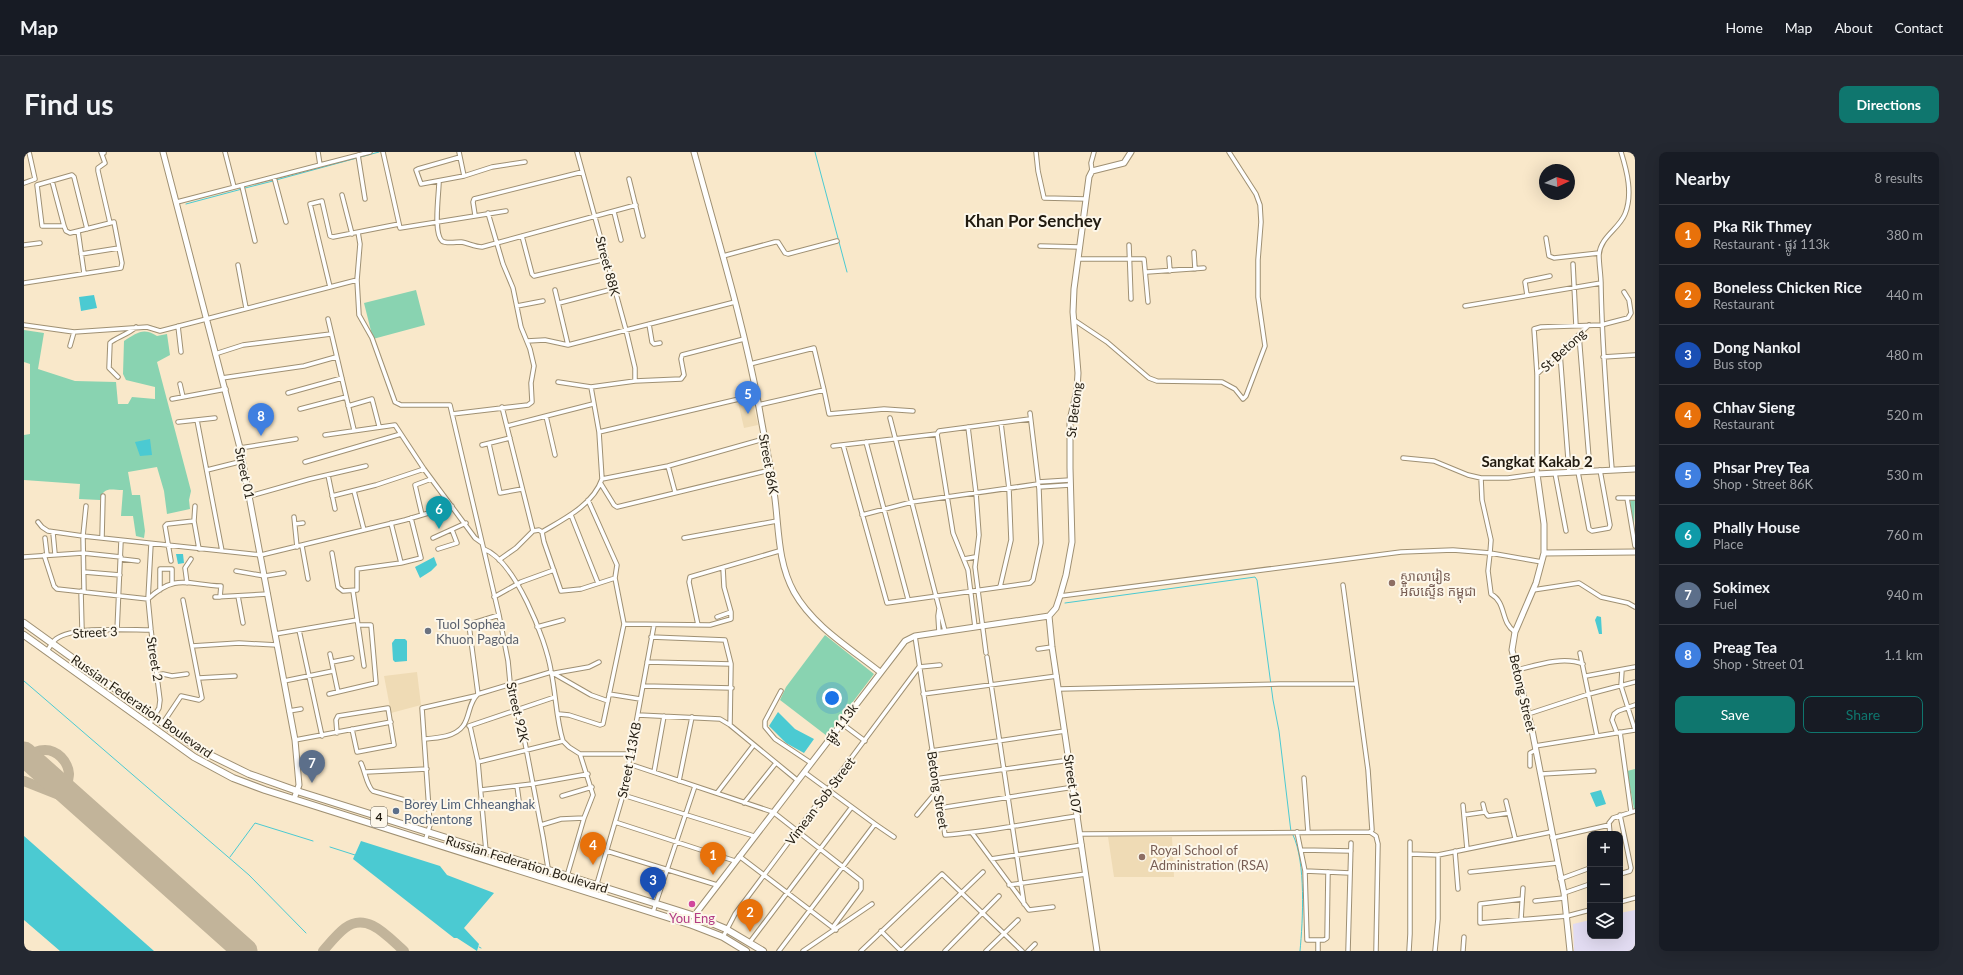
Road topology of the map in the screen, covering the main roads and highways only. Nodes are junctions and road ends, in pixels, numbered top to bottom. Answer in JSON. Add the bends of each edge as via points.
{"nodes":[{"id":1,"x":24,"y":623,"type":"edge"},
{"id":2,"x":24,"y":635,"type":"edge"},
{"id":3,"x":746,"y":951,"type":"edge"},
{"id":4,"x":762,"y":951,"type":"edge"}],
"edges":[{"from":1,"to":4,"type":"highway","name":"Russian Federation Boulevard","number":"4","via":[[200,750],[226,764],[297,791],[695,916],[726,929]]},
{"from":2,"to":3,"type":"highway","name":"Russian Federation Boulevard","number":"4","via":[[194,757],[249,784],[692,925],[723,937]]}]}
